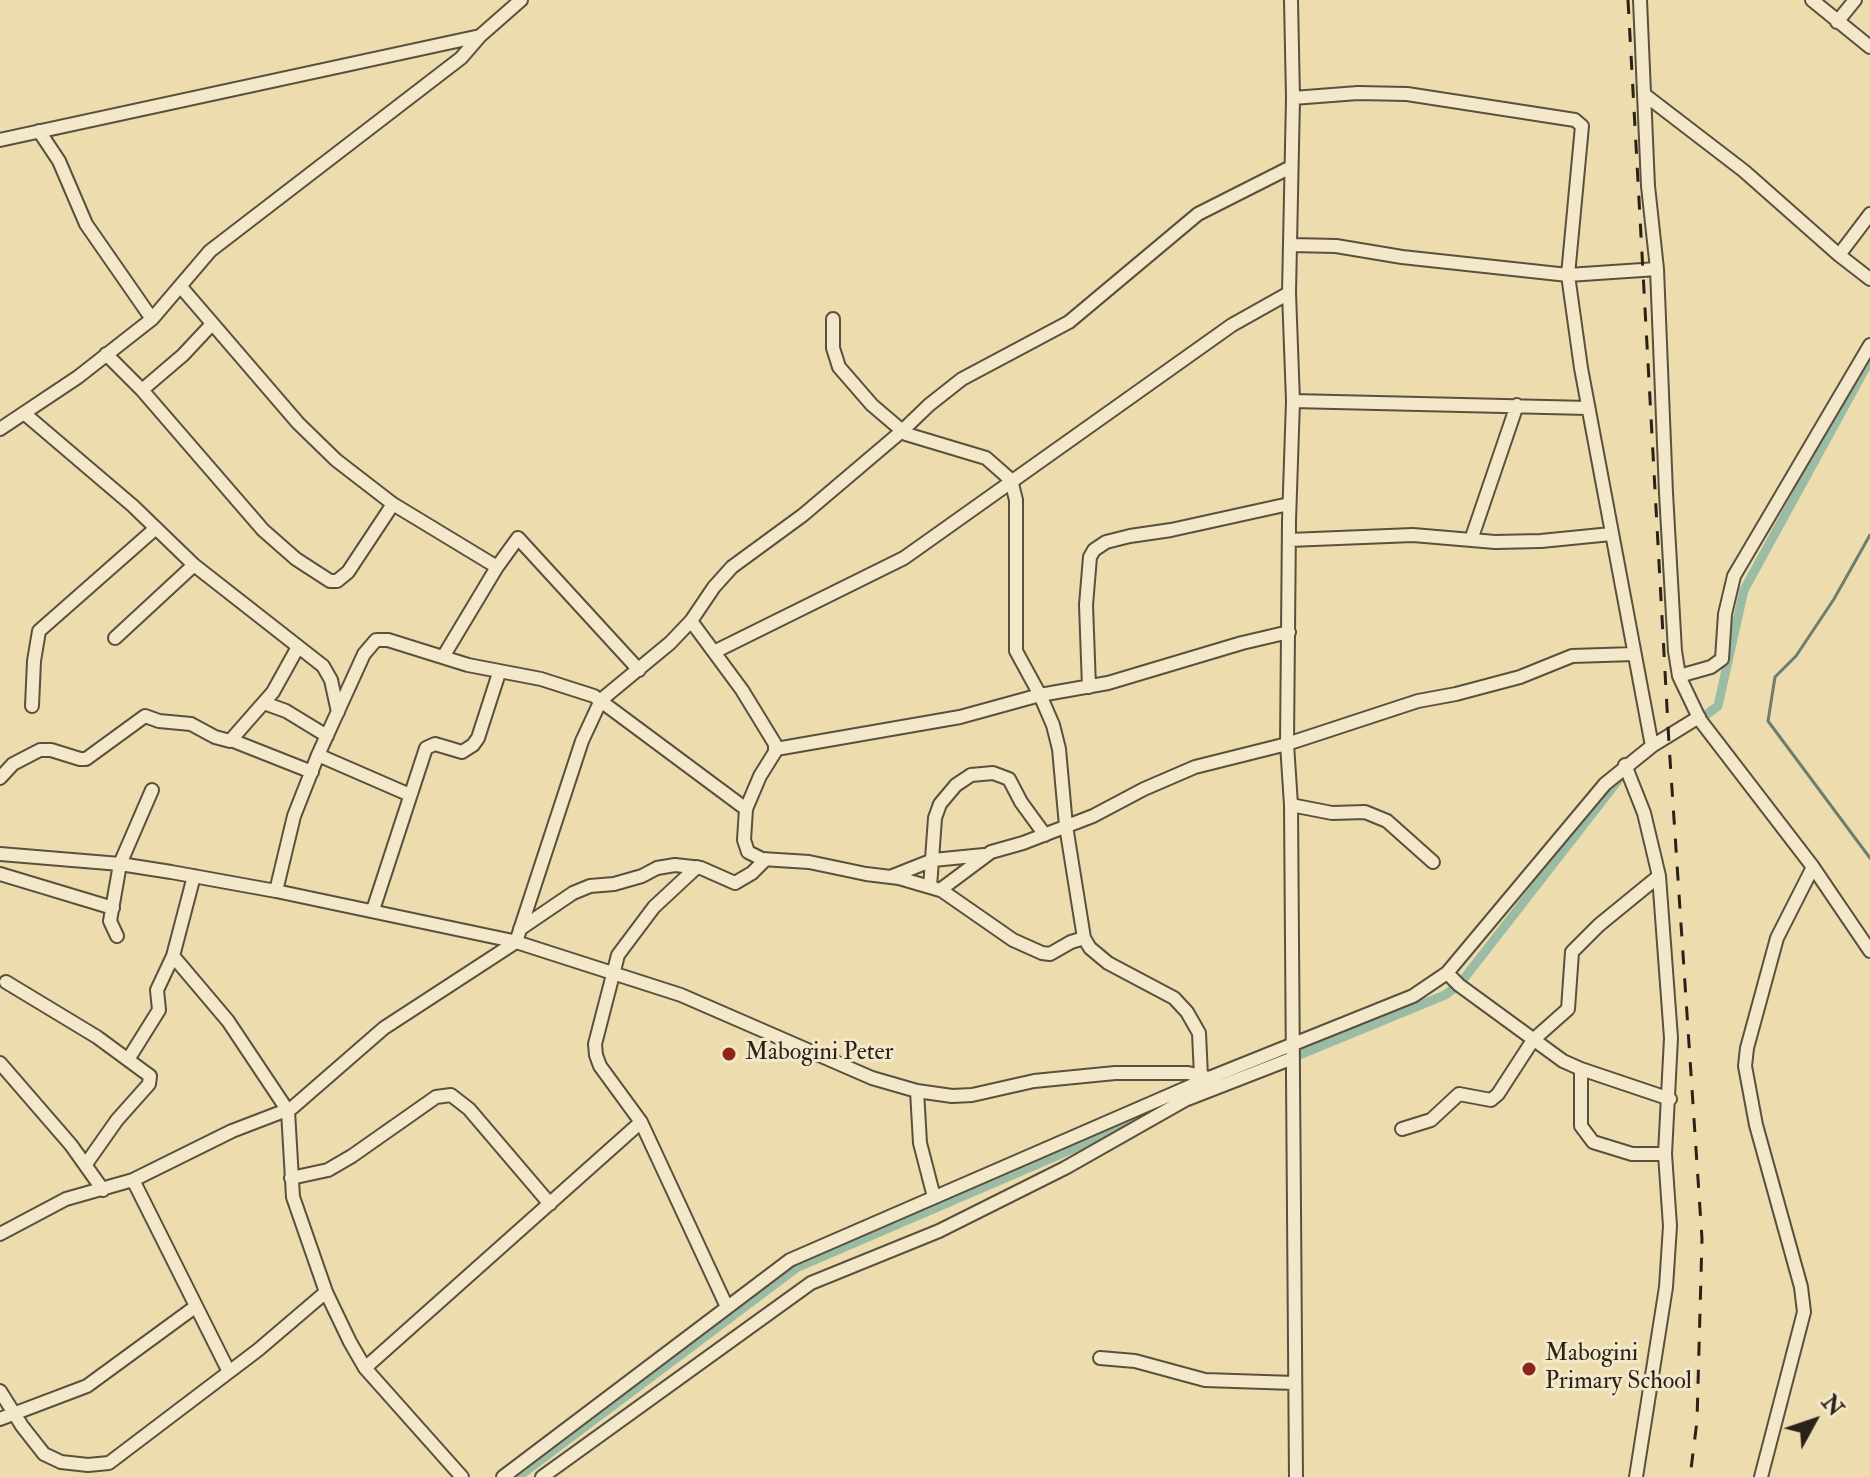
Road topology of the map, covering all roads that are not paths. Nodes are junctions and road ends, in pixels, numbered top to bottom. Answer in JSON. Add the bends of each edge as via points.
{"nodes":[{"id":1,"x":521,"y":0,"type":"edge"},
{"id":2,"x":1291,"y":0,"type":"edge"},
{"id":3,"x":1640,"y":0,"type":"edge"},
{"id":4,"x":1812,"y":0,"type":"edge"},
{"id":5,"x":1855,"y":0,"type":"edge"},
{"id":6,"x":1837,"y":22,"type":"junction"},
{"id":7,"x":480,"y":36,"type":"junction"},
{"id":8,"x":1870,"y":47,"type":"edge"},
{"id":9,"x":1645,"y":95,"type":"junction"},
{"id":10,"x":1293,"y":98,"type":"junction"},
{"id":11,"x":39,"y":131,"type":"junction"},
{"id":12,"x":0,"y":140,"type":"edge"},
{"id":13,"x":1291,"y":167,"type":"junction"},
{"id":14,"x":1870,"y":214,"type":"edge"},
{"id":15,"x":1291,"y":245,"type":"junction"},
{"id":16,"x":1839,"y":255,"type":"junction"},
{"id":17,"x":1657,"y":269,"type":"junction"},
{"id":18,"x":1568,"y":275,"type":"junction"},
{"id":19,"x":1870,"y":279,"type":"edge"},
{"id":20,"x":181,"y":287,"type":"junction"},
{"id":21,"x":1289,"y":293,"type":"junction"},
{"id":22,"x":152,"y":319,"type":"junction"},
{"id":23,"x":833,"y":319,"type":"dead end"},
{"id":24,"x":212,"y":324,"type":"junction"},
{"id":25,"x":1870,"y":345,"type":"edge"},
{"id":26,"x":106,"y":354,"type":"junction"},
{"id":27,"x":142,"y":390,"type":"junction"},
{"id":28,"x":1293,"y":401,"type":"junction"},
{"id":29,"x":1517,"y":405,"type":"junction"},
{"id":30,"x":1588,"y":408,"type":"junction"},
{"id":31,"x":25,"y":414,"type":"junction"},
{"id":32,"x":0,"y":429,"type":"edge"},
{"id":33,"x":902,"y":431,"type":"junction"},
{"id":34,"x":1011,"y":480,"type":"junction"},
{"id":35,"x":393,"y":504,"type":"junction"},
{"id":36,"x":1289,"y":504,"type":"junction"},
{"id":37,"x":156,"y":528,"type":"junction"},
{"id":38,"x":1611,"y":534,"type":"junction"},
{"id":39,"x":1289,"y":540,"type":"junction"},
{"id":40,"x":1471,"y":540,"type":"junction"},
{"id":41,"x":194,"y":565,"type":"junction"},
{"id":42,"x":497,"y":567,"type":"junction"},
{"id":43,"x":691,"y":621,"type":"junction"},
{"id":44,"x":1289,"y":632,"type":"junction"},
{"id":45,"x":115,"y":638,"type":"dead end"},
{"id":46,"x":298,"y":647,"type":"junction"},
{"id":47,"x":714,"y":652,"type":"junction"},
{"id":48,"x":1634,"y":654,"type":"junction"},
{"id":49,"x":443,"y":657,"type":"junction"},
{"id":50,"x":639,"y":670,"type":"junction"},
{"id":51,"x":499,"y":673,"type":"junction"},
{"id":52,"x":1679,"y":676,"type":"junction"},
{"id":53,"x":1089,"y":687,"type":"junction"},
{"id":54,"x":1040,"y":695,"type":"junction"},
{"id":55,"x":601,"y":700,"type":"junction"},
{"id":56,"x":264,"y":703,"type":"junction"},
{"id":57,"x":32,"y":706,"type":"dead end"},
{"id":58,"x":338,"y":712,"type":"junction"},
{"id":59,"x":1699,"y":717,"type":"junction"},
{"id":60,"x":327,"y":736,"type":"junction"},
{"id":61,"x":231,"y":740,"type":"junction"},
{"id":62,"x":1287,"y":744,"type":"junction"},
{"id":63,"x":1652,"y":746,"type":"junction"},
{"id":64,"x":776,"y":749,"type":"junction"},
{"id":65,"x":318,"y":755,"type":"junction"},
{"id":66,"x":1627,"y":770,"type":"junction"},
{"id":67,"x":312,"y":772,"type":"junction"},
{"id":68,"x":0,"y":778,"type":"edge"},
{"id":69,"x":152,"y":790,"type":"dead end"},
{"id":70,"x":410,"y":795,"type":"junction"},
{"id":71,"x":1291,"y":805,"type":"junction"},
{"id":72,"x":746,"y":809,"type":"junction"},
{"id":73,"x":1066,"y":826,"type":"junction"},
{"id":74,"x":1045,"y":835,"type":"junction"},
{"id":75,"x":0,"y":854,"type":"edge"},
{"id":76,"x":986,"y":855,"type":"junction"},
{"id":77,"x":766,"y":859,"type":"junction"},
{"id":78,"x":933,"y":860,"type":"junction"},
{"id":79,"x":1433,"y":862,"type":"dead end"},
{"id":80,"x":120,"y":864,"type":"junction"},
{"id":81,"x":697,"y":867,"type":"junction"},
{"id":82,"x":1813,"y":867,"type":"junction"},
{"id":83,"x":0,"y":874,"type":"edge"},
{"id":84,"x":194,"y":876,"type":"junction"},
{"id":85,"x":1659,"y":876,"type":"junction"},
{"id":86,"x":890,"y":877,"type":"junction"},
{"id":87,"x":936,"y":888,"type":"junction"},
{"id":88,"x":276,"y":891,"type":"junction"},
{"id":89,"x":113,"y":908,"type":"junction"},
{"id":90,"x":373,"y":910,"type":"junction"},
{"id":91,"x":520,"y":929,"type":"junction"},
{"id":92,"x":117,"y":936,"type":"dead end"},
{"id":93,"x":1084,"y":938,"type":"junction"},
{"id":94,"x":516,"y":942,"type":"junction"},
{"id":95,"x":1870,"y":951,"type":"edge"},
{"id":96,"x":173,"y":956,"type":"junction"},
{"id":97,"x":612,"y":972,"type":"junction"},
{"id":98,"x":1447,"y":973,"type":"junction"},
{"id":99,"x":6,"y":982,"type":"dead end"},
{"id":100,"x":1533,"y":1040,"type":"junction"},
{"id":101,"x":1292,"y":1043,"type":"junction"},
{"id":102,"x":129,"y":1058,"type":"junction"},
{"id":103,"x":1293,"y":1058,"type":"junction"},
{"id":104,"x":0,"y":1063,"type":"edge"},
{"id":105,"x":1581,"y":1069,"type":"junction"},
{"id":106,"x":1205,"y":1077,"type":"junction"},
{"id":107,"x":917,"y":1091,"type":"junction"},
{"id":108,"x":1670,"y":1099,"type":"junction"},
{"id":109,"x":288,"y":1111,"type":"junction"},
{"id":110,"x":641,"y":1122,"type":"junction"},
{"id":111,"x":1402,"y":1129,"type":"dead end"},
{"id":112,"x":1665,"y":1154,"type":"junction"},
{"id":113,"x":86,"y":1164,"type":"junction"},
{"id":114,"x":291,"y":1178,"type":"junction"},
{"id":115,"x":133,"y":1180,"type":"junction"},
{"id":116,"x":103,"y":1190,"type":"junction"},
{"id":117,"x":934,"y":1197,"type":"junction"},
{"id":118,"x":550,"y":1204,"type":"junction"},
{"id":119,"x":0,"y":1234,"type":"edge"},
{"id":120,"x":326,"y":1292,"type":"junction"},
{"id":121,"x":195,"y":1307,"type":"junction"},
{"id":122,"x":727,"y":1307,"type":"junction"},
{"id":123,"x":1100,"y":1358,"type":"dead end"},
{"id":124,"x":365,"y":1368,"type":"junction"},
{"id":125,"x":229,"y":1372,"type":"junction"},
{"id":126,"x":1294,"y":1383,"type":"junction"},
{"id":127,"x":0,"y":1391,"type":"edge"},
{"id":128,"x":15,"y":1414,"type":"junction"},
{"id":129,"x":0,"y":1419,"type":"edge"},
{"id":130,"x":462,"y":1477,"type":"edge"},
{"id":131,"x":503,"y":1477,"type":"edge"},
{"id":132,"x":542,"y":1477,"type":"edge"},
{"id":133,"x":1296,"y":1477,"type":"edge"},
{"id":134,"x":1636,"y":1477,"type":"edge"},
{"id":135,"x":1761,"y":1477,"type":"edge"}],
"edges":[{"from":1,"to":7,"type":"street"},
{"from":2,"to":10,"type":"street"},
{"from":3,"to":9,"type":"street"},
{"from":4,"to":6,"type":"street"},
{"from":5,"to":6,"type":"street"},
{"from":6,"to":8,"type":"street"},
{"from":7,"to":11,"type":"street"},
{"from":7,"to":20,"type":"street","via":[[461,58],[210,251]]},
{"from":9,"to":16,"type":"street","via":[[1744,171]]},
{"from":9,"to":17,"type":"street"},
{"from":10,"to":13,"type":"street"},
{"from":10,"to":18,"type":"street","via":[[1407,94],[1580,122]]},
{"from":11,"to":12,"type":"street"},
{"from":11,"to":22,"type":"street","via":[[59,161],[86,224]]},
{"from":13,"to":15,"type":"street"},
{"from":13,"to":33,"type":"street","via":[[1198,214],[1069,322],[971,373]]},
{"from":14,"to":16,"type":"street"},
{"from":15,"to":18,"type":"street"},
{"from":15,"to":21,"type":"street"},
{"from":16,"to":19,"type":"street"},
{"from":17,"to":18,"type":"street"},
{"from":17,"to":52,"type":"street"},
{"from":18,"to":30,"type":"street"},
{"from":20,"to":22,"type":"street"},
{"from":20,"to":24,"type":"street"},
{"from":21,"to":28,"type":"street"},
{"from":21,"to":34,"type":"street","via":[[1232,325]]},
{"from":22,"to":26,"type":"street"},
{"from":23,"to":33,"type":"street","via":[[839,367]]},
{"from":24,"to":27,"type":"street"},
{"from":24,"to":35,"type":"street","via":[[316,442]]},
{"from":25,"to":52,"type":"street","via":[[1734,576],[1722,659]]},
{"from":26,"to":27,"type":"street"},
{"from":26,"to":31,"type":"street"},
{"from":27,"to":35,"type":"street","via":[[263,530],[330,581],[348,572]]},
{"from":28,"to":29,"type":"street"},
{"from":28,"to":36,"type":"street"},
{"from":29,"to":30,"type":"street"},
{"from":29,"to":40,"type":"street"},
{"from":30,"to":38,"type":"street"},
{"from":31,"to":32,"type":"street"},
{"from":31,"to":37,"type":"street"},
{"from":33,"to":34,"type":"street","via":[[986,458]]},
{"from":33,"to":43,"type":"street","via":[[732,567]]},
{"from":34,"to":47,"type":"street","via":[[904,558]]},
{"from":34,"to":54,"type":"street","via":[[1016,500],[1016,651]]},
{"from":35,"to":42,"type":"street"},
{"from":36,"to":39,"type":"street"},
{"from":36,"to":53,"type":"street","via":[[1130,536],[1094,550],[1086,605]]},
{"from":37,"to":41,"type":"street"},
{"from":37,"to":57,"type":"street","via":[[39,631]]},
{"from":38,"to":40,"type":"street"},
{"from":38,"to":48,"type":"street"},
{"from":39,"to":40,"type":"street","via":[[1413,535]]},
{"from":39,"to":44,"type":"street"},
{"from":41,"to":45,"type":"street"},
{"from":41,"to":46,"type":"street"},
{"from":42,"to":49,"type":"street"},
{"from":42,"to":50,"type":"street","via":[[521,539]]},
{"from":43,"to":47,"type":"street"},
{"from":43,"to":50,"type":"street"},
{"from":44,"to":53,"type":"street"},
{"from":44,"to":62,"type":"street"},
{"from":46,"to":56,"type":"street"},
{"from":46,"to":58,"type":"street","via":[[328,673]]},
{"from":47,"to":64,"type":"street"},
{"from":48,"to":62,"type":"street","via":[[1572,656],[1520,677],[1418,701]]},
{"from":48,"to":63,"type":"street"},
{"from":49,"to":51,"type":"street"},
{"from":49,"to":58,"type":"street","via":[[376,640],[364,654]]},
{"from":50,"to":55,"type":"street"},
{"from":51,"to":55,"type":"street","via":[[541,679]]},
{"from":51,"to":70,"type":"street","via":[[473,745],[462,752],[428,746]]},
{"from":52,"to":59,"type":"street"},
{"from":53,"to":54,"type":"street"},
{"from":54,"to":64,"type":"street","via":[[960,717]]},
{"from":54,"to":73,"type":"street","via":[[1059,749]]},
{"from":55,"to":72,"type":"street"},
{"from":55,"to":91,"type":"street","via":[[582,741]]},
{"from":56,"to":60,"type":"street"},
{"from":56,"to":61,"type":"street"},
{"from":58,"to":60,"type":"street"},
{"from":59,"to":63,"type":"street"},
{"from":59,"to":82,"type":"street"},
{"from":60,"to":65,"type":"street"},
{"from":61,"to":67,"type":"street"},
{"from":61,"to":68,"type":"street","via":[[181,721],[145,716],[83,760],[40,750],[13,764]]},
{"from":62,"to":71,"type":"street"},
{"from":62,"to":73,"type":"street","via":[[1195,767]]},
{"from":63,"to":66,"type":"street"},
{"from":64,"to":72,"type":"street"},
{"from":65,"to":67,"type":"street"},
{"from":65,"to":70,"type":"street"},
{"from":66,"to":85,"type":"street"},
{"from":66,"to":98,"type":"street","via":[[1605,784]]},
{"from":67,"to":88,"type":"street","via":[[294,816]]},
{"from":69,"to":80,"type":"street"},
{"from":70,"to":90,"type":"street"},
{"from":71,"to":79,"type":"street","via":[[1332,813],[1365,812],[1387,821]]},
{"from":71,"to":101,"type":"street"},
{"from":72,"to":77,"type":"street","via":[[746,850]]},
{"from":73,"to":74,"type":"street"},
{"from":73,"to":93,"type":"street"},
{"from":74,"to":76,"type":"street"},
{"from":74,"to":78,"type":"street","via":[[1009,779],[993,773],[971,775],[940,804]]},
{"from":75,"to":80,"type":"street"},
{"from":76,"to":78,"type":"street"},
{"from":76,"to":87,"type":"street"},
{"from":77,"to":81,"type":"street","via":[[735,883]]},
{"from":77,"to":86,"type":"street"},
{"from":78,"to":86,"type":"street"},
{"from":78,"to":87,"type":"street"},
{"from":80,"to":84,"type":"street"},
{"from":80,"to":89,"type":"street"},
{"from":81,"to":91,"type":"street","via":[[664,866],[614,884],[590,886]]},
{"from":81,"to":97,"type":"street","via":[[654,907],[624,945]]},
{"from":82,"to":95,"type":"street"},
{"from":82,"to":135,"type":"street","via":[[1777,938],[1745,1066],[1804,1312]]},
{"from":83,"to":89,"type":"street"},
{"from":84,"to":88,"type":"street"},
{"from":84,"to":96,"type":"street"},
{"from":85,"to":100,"type":"street","via":[[1572,952],[1568,1009]]},
{"from":85,"to":108,"type":"street","via":[[1671,1038]]},
{"from":86,"to":87,"type":"street"},
{"from":87,"to":93,"type":"street","via":[[1013,940],[1042,953]]},
{"from":88,"to":90,"type":"street"},
{"from":89,"to":92,"type":"street","via":[[110,923]]},
{"from":90,"to":94,"type":"street"},
{"from":91,"to":94,"type":"street"},
{"from":93,"to":106,"type":"street","via":[[1108,963],[1174,998],[1187,1012],[1199,1033]]},
{"from":94,"to":97,"type":"street"},
{"from":94,"to":109,"type":"street","via":[[384,1028]]},
{"from":96,"to":102,"type":"street","via":[[157,990],[159,1011]]},
{"from":96,"to":109,"type":"street","via":[[228,1021]]},
{"from":97,"to":107,"type":"street","via":[[681,995],[872,1078]]},
{"from":97,"to":110,"type":"street","via":[[596,1055]]},
{"from":98,"to":100,"type":"street"},
{"from":98,"to":101,"type":"street","via":[[1413,996]]},
{"from":99,"to":102,"type":"street"},
{"from":100,"to":105,"type":"street"},
{"from":100,"to":111,"type":"street","via":[[1494,1098],[1459,1094],[1431,1120]]},
{"from":101,"to":103,"type":"street"},
{"from":101,"to":106,"type":"street"},
{"from":102,"to":113,"type":"street","via":[[150,1076],[149,1084]]},
{"from":103,"to":126,"type":"street"},
{"from":103,"to":132,"type":"street","via":[[1185,1100],[939,1231],[811,1283]]},
{"from":104,"to":113,"type":"street"},
{"from":105,"to":108,"type":"street"},
{"from":105,"to":112,"type":"street","via":[[1581,1126],[1593,1142],[1632,1154]]},
{"from":106,"to":107,"type":"street","via":[[1115,1073],[1034,1081],[972,1095]]},
{"from":106,"to":117,"type":"street"},
{"from":107,"to":117,"type":"street","via":[[920,1143]]},
{"from":108,"to":112,"type":"street"},
{"from":109,"to":114,"type":"street"},
{"from":109,"to":115,"type":"street","via":[[232,1131]]},
{"from":110,"to":118,"type":"street"},
{"from":110,"to":122,"type":"street"},
{"from":112,"to":134,"type":"street","via":[[1670,1226],[1666,1287]]},
{"from":113,"to":116,"type":"street"},
{"from":114,"to":118,"type":"street","via":[[328,1170],[436,1097],[451,1095]]},
{"from":114,"to":120,"type":"street"},
{"from":115,"to":116,"type":"street"},
{"from":115,"to":121,"type":"street"},
{"from":116,"to":119,"type":"street","via":[[66,1199]]},
{"from":117,"to":122,"type":"street","via":[[790,1260]]},
{"from":118,"to":124,"type":"street"},
{"from":120,"to":124,"type":"street"},
{"from":120,"to":125,"type":"street"},
{"from":121,"to":125,"type":"street"},
{"from":121,"to":128,"type":"street","via":[[87,1386]]},
{"from":122,"to":131,"type":"street"},
{"from":123,"to":126,"type":"street","via":[[1135,1361],[1205,1380]]},
{"from":124,"to":130,"type":"street"},
{"from":125,"to":128,"type":"street","via":[[109,1463],[50,1458]]},
{"from":126,"to":133,"type":"street"},
{"from":127,"to":128,"type":"street"},
{"from":128,"to":129,"type":"street"}]}
